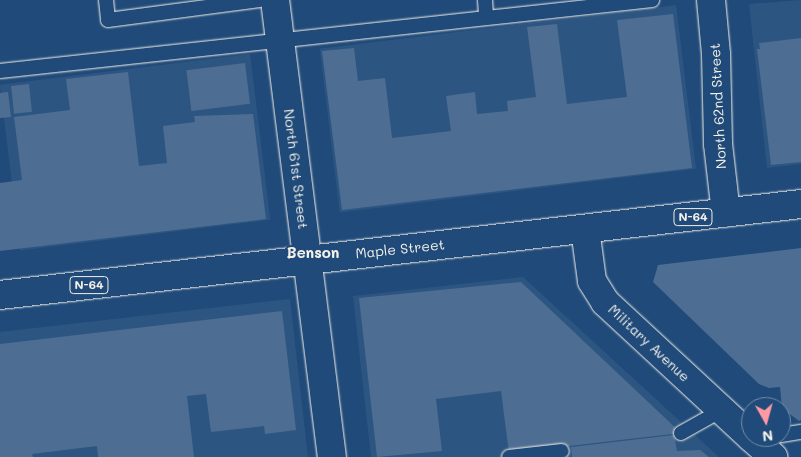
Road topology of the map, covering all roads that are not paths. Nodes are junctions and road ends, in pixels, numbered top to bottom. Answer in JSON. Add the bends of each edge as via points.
{"nodes":[{"id":1,"x":106,"y":0,"type":"edge"},
{"id":2,"x":260,"y":0,"type":"edge"},
{"id":3,"x":275,"y":0,"type":"edge"},
{"id":4,"x":485,"y":0,"type":"edge"},
{"id":5,"x":652,"y":0,"type":"edge"},
{"id":6,"x":711,"y":0,"type":"edge"},
{"id":7,"x":560,"y":5,"type":"edge"},
{"id":8,"x":486,"y":16,"type":"junction"},
{"id":9,"x":280,"y":40,"type":"junction"},
{"id":10,"x":0,"y":71,"type":"edge"},
{"id":11,"x":801,"y":204,"type":"edge"},
{"id":12,"x":726,"y":213,"type":"junction"},
{"id":13,"x":585,"y":229,"type":"junction"},
{"id":14,"x":307,"y":259,"type":"junction"},
{"id":15,"x":0,"y":295,"type":"edge"},
{"id":16,"x":722,"y":410,"type":"junction"},
{"id":17,"x":741,"y":424,"type":"edge"},
{"id":18,"x":681,"y":433,"type":"dead end"},
{"id":19,"x":562,"y":451,"type":"dead end"},
{"id":20,"x":332,"y":457,"type":"edge"},
{"id":21,"x":509,"y":457,"type":"edge"}],
"edges":[{"from":1,"to":2,"type":"lane","via":[[108,20]]},
{"from":3,"to":9,"type":"street","name":"North 61st Street"},
{"from":4,"to":8,"type":"lane"},
{"from":5,"to":7,"type":"lane"},
{"from":6,"to":12,"type":"street","name":"North 62nd Street","via":[[718,144]]},
{"from":7,"to":8,"type":"lane"},
{"from":8,"to":9,"type":"lane"},
{"from":9,"to":10,"type":"lane"},
{"from":9,"to":14,"type":"street","name":"North 61st Street"},
{"from":11,"to":12,"type":"street","name":"Maple Street","number":"N-64"},
{"from":12,"to":13,"type":"street","name":"Maple Street","number":"N-64"},
{"from":13,"to":14,"type":"street","name":"Maple Street","number":"N-64"},
{"from":13,"to":16,"type":"street","name":"Military Avenue","via":[[592,281],[605,302]]},
{"from":14,"to":15,"type":"street","name":"Maple Street","number":"N-64"},
{"from":14,"to":20,"type":"street","name":"North 61st Street"},
{"from":16,"to":17,"type":"street","name":"Military Avenue"},
{"from":16,"to":18,"type":"lane"},
{"from":19,"to":21,"type":"lane"}]}
